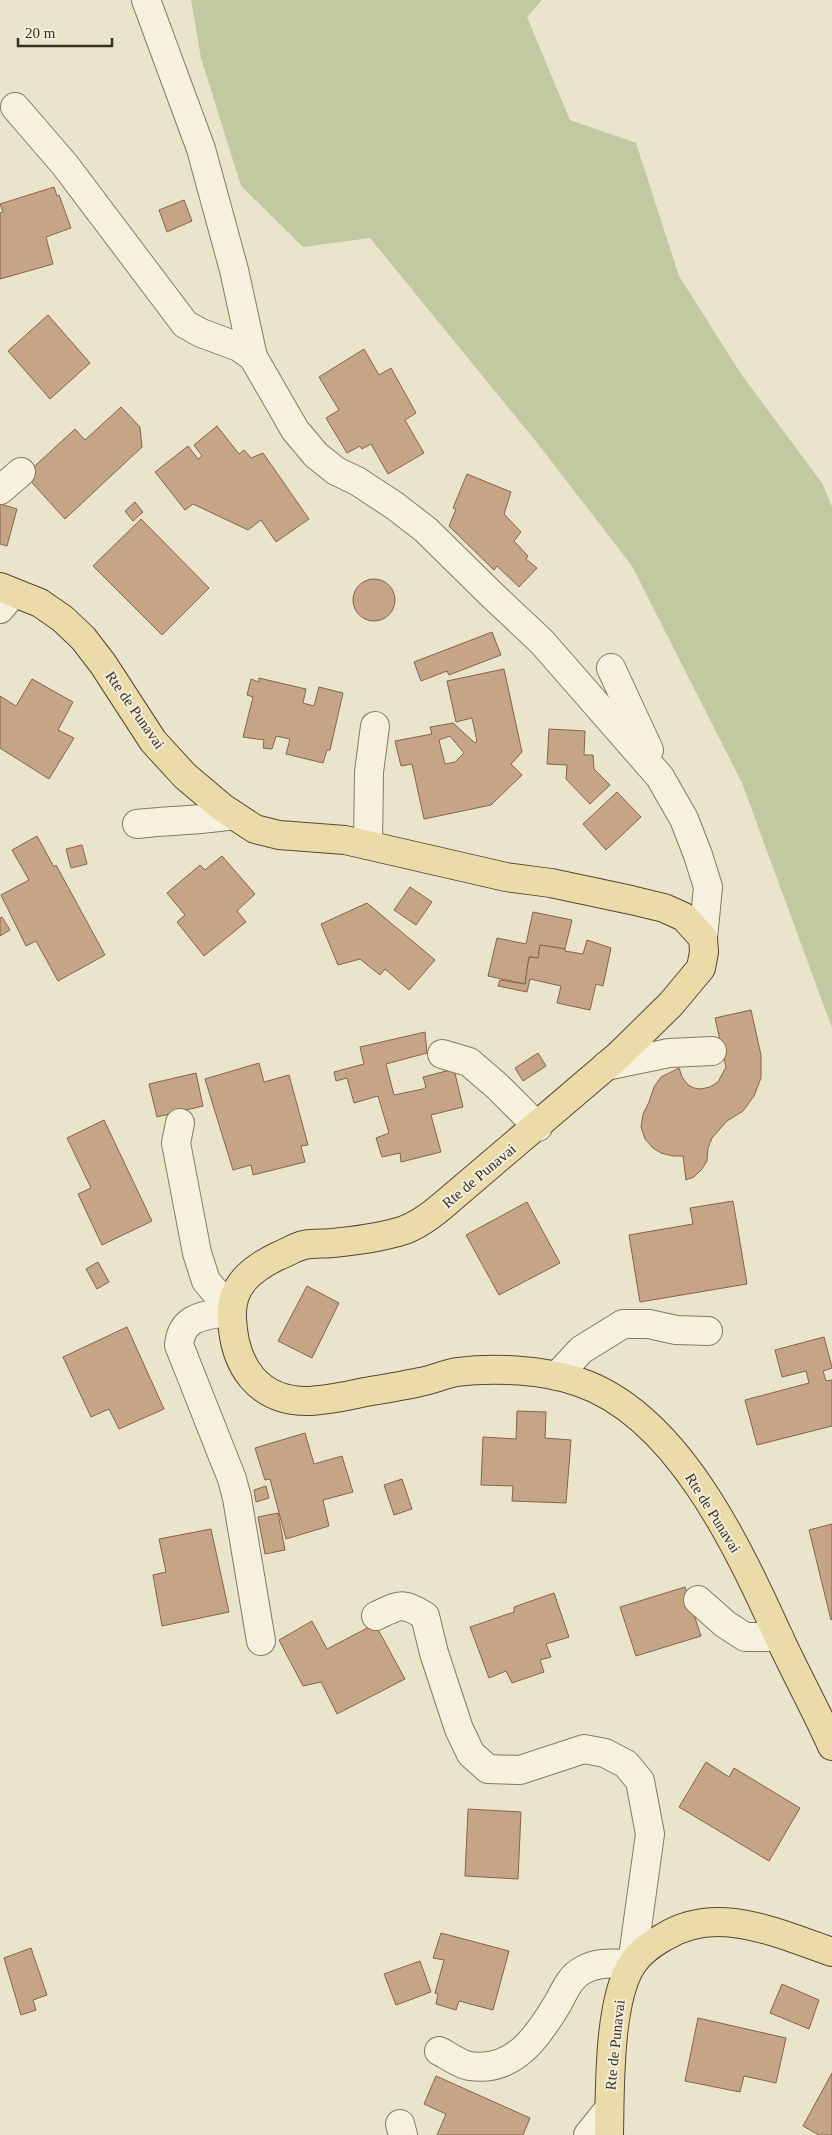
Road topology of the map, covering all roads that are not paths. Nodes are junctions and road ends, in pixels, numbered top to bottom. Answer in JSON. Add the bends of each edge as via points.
{"nodes":[{"id":1,"x":145,"y":4,"type":"edge"},
{"id":2,"x":15,"y":107,"type":"dead end"},
{"id":3,"x":253,"y":356,"type":"junction"},
{"id":4,"x":21,"y":472,"type":"dead end"},
{"id":5,"x":0,"y":490,"type":"edge"},
{"id":6,"x":4,"y":597,"type":"edge"},
{"id":7,"x":611,"y":668,"type":"dead end"},
{"id":8,"x":375,"y":726,"type":"dead end"},
{"id":9,"x":660,"y":777,"type":"junction"},
{"id":10,"x":234,"y":814,"type":"junction"},
{"id":11,"x":137,"y":824,"type":"dead end"},
{"id":12,"x":368,"y":845,"type":"junction"},
{"id":13,"x":703,"y":938,"type":"junction"},
{"id":14,"x":712,"y":1051,"type":"dead end"},
{"id":15,"x":442,"y":1054,"type":"dead end"},
{"id":16,"x":606,"y":1066,"type":"junction"},
{"id":17,"x":180,"y":1123,"type":"dead end"},
{"id":18,"x":538,"y":1127,"type":"junction"},
{"id":19,"x":232,"y":1311,"type":"junction"},
{"id":20,"x":708,"y":1331,"type":"dead end"},
{"id":21,"x":557,"y":1376,"type":"junction"},
{"id":22,"x":698,"y":1600,"type":"dead end"},
{"id":23,"x":376,"y":1616,"type":"dead end"},
{"id":24,"x":779,"y":1637,"type":"junction"},
{"id":25,"x":261,"y":1641,"type":"dead end"},
{"id":26,"x":832,"y":1746,"type":"edge"},
{"id":27,"x":832,"y":1952,"type":"edge"},
{"id":28,"x":632,"y":1964,"type":"junction"},
{"id":29,"x":439,"y":2051,"type":"dead end"},
{"id":30,"x":609,"y":2122,"type":"edge"},
{"id":31,"x":588,"y":2135,"type":"edge"}],
"edges":[{"from":1,"to":3,"type":"street","via":[[201,149],[234,270]]},
{"from":2,"to":3,"type":"street","via":[[65,165],[185,324]]},
{"from":3,"to":9,"type":"street","via":[[295,430],[316,455],[426,530],[542,642]]},
{"from":4,"to":5,"type":"street"},
{"from":6,"to":10,"type":"main road","name":"Rte de Punavai","via":[[40,603],[63,619],[103,664],[153,741],[185,776]]},
{"from":7,"to":9,"type":"street"},
{"from":8,"to":12,"type":"street","via":[[369,772]]},
{"from":9,"to":13,"type":"street","via":[[684,819],[708,887]]},
{"from":10,"to":11,"type":"street","via":[[208,820]]},
{"from":10,"to":12,"type":"main road","name":"Rte de Punavai","via":[[255,829],[279,835]]},
{"from":12,"to":13,"type":"main road","name":"Rte de Punavai","via":[[506,877],[664,908],[684,917]]},
{"from":13,"to":16,"type":"main road","name":"Rte de Punavai","via":[[703,963],[692,981]]},
{"from":14,"to":16,"type":"street","via":[[669,1053]]},
{"from":15,"to":18,"type":"street","via":[[470,1062]]},
{"from":16,"to":18,"type":"main road","name":"Rte de Punavai"},
{"from":17,"to":19,"type":"street","via":[[176,1143],[197,1253],[206,1280]]},
{"from":18,"to":19,"type":"main road","name":"Rte de Punavai","via":[[429,1217],[402,1231],[335,1243],[303,1245],[260,1265],[246,1276],[235,1292]]},
{"from":19,"to":21,"type":"main road","name":"Rte de Punavai","via":[[236,1351],[242,1363],[262,1387],[281,1398],[331,1399],[456,1372],[526,1371]]},
{"from":19,"to":25,"type":"street","via":[[194,1319],[186,1324],[179,1345],[232,1479]]},
{"from":20,"to":21,"type":"street","via":[[623,1324],[581,1350]]},
{"from":21,"to":24,"type":"main road","name":"Rte de Punavai","via":[[603,1392],[627,1407],[668,1446],[721,1520]]},
{"from":22,"to":24,"type":"street","via":[[745,1637]]},
{"from":23,"to":28,"type":"street","via":[[398,1606],[410,1606],[425,1616],[459,1729],[471,1754],[488,1770],[520,1770],[584,1749],[605,1753],[626,1764],[640,1780],[650,1834]]},
{"from":24,"to":26,"type":"main road","name":"Rte de Punavai"},
{"from":27,"to":28,"type":"main road","name":"Rte de Punavai","via":[[733,1923],[693,1924],[672,1932],[647,1948]]},
{"from":28,"to":29,"type":"street","via":[[596,1964],[581,1971],[569,1982],[545,2025],[510,2060],[497,2065],[469,2066]]},
{"from":28,"to":30,"type":"main road","name":"Rte de Punavai","via":[[621,1988],[615,2024]]},
{"from":30,"to":31,"type":"street"}]}
